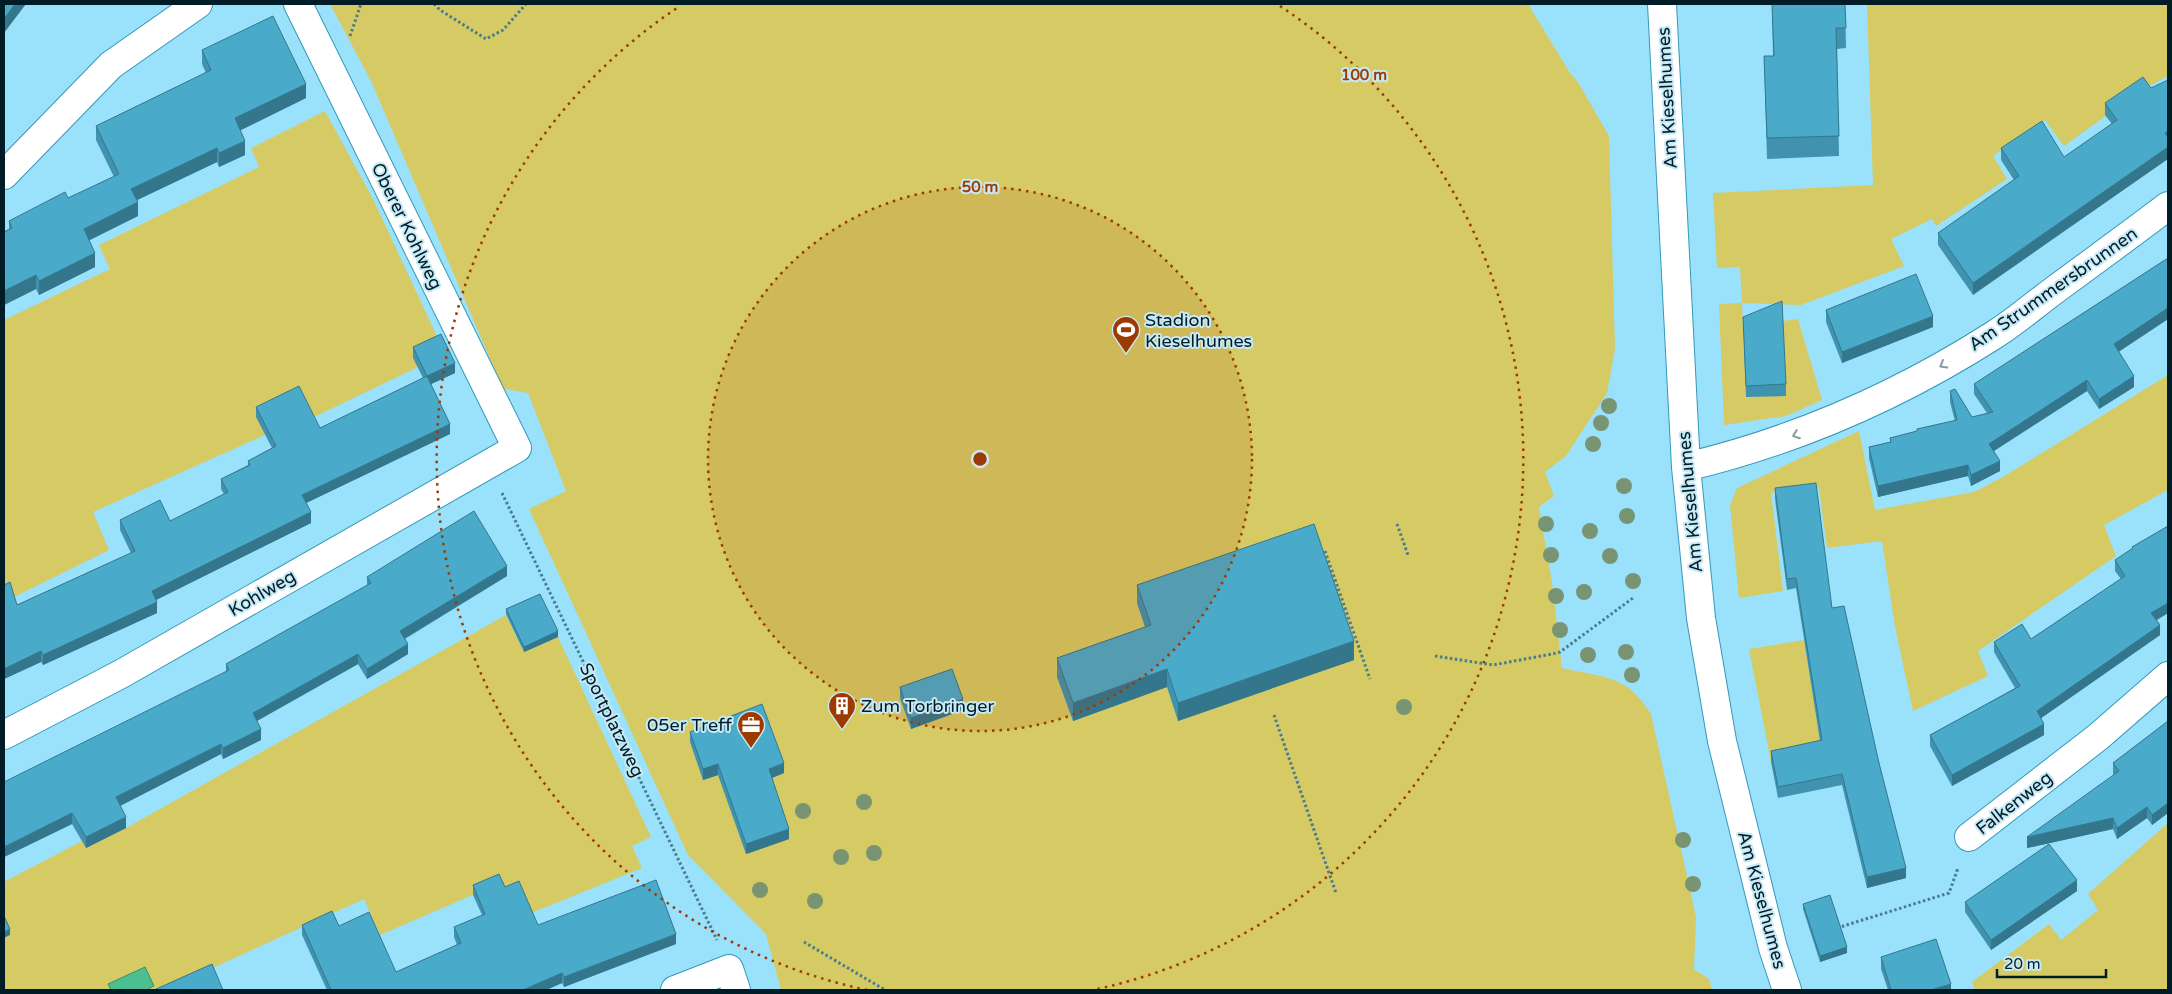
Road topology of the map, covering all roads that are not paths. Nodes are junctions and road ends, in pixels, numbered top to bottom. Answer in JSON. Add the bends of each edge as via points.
{"nodes":[{"id":1,"x":198,"y":4,"type":"edge"},
{"id":2,"x":298,"y":4,"type":"edge"},
{"id":3,"x":1662,"y":4,"type":"edge"},
{"id":4,"x":4,"y":175,"type":"edge"},
{"id":5,"x":2168,"y":206,"type":"edge"},
{"id":6,"x":517,"y":448,"type":"joint"},
{"id":7,"x":1686,"y":467,"type":"junction"},
{"id":8,"x":2168,"y":676,"type":"edge"},
{"id":9,"x":4,"y":735,"type":"edge"},
{"id":10,"x":1969,"y":836,"type":"road end"},
{"id":11,"x":732,"y":980,"type":"edge"},
{"id":12,"x":675,"y":990,"type":"edge"},
{"id":13,"x":1787,"y":990,"type":"edge"}],
"edges":[{"from":1,"to":4,"type":"street","via":[[111,65]]},
{"from":2,"to":6,"type":"street","name":"Oberer Kohlweg"},
{"from":3,"to":7,"type":"street","name":"Am Kieselhumes"},
{"from":5,"to":7,"type":"street","name":"Am Strummersbrunnen","one_way":true,"via":[[1995,334],[1940,367],[1797,435]]},
{"from":6,"to":9,"type":"street","name":"Kohlweg","via":[[121,674]]},
{"from":7,"to":13,"type":"street","name":"Am Kieselhumes","via":[[1701,618],[1722,741],[1773,948]]},
{"from":8,"to":10,"type":"street","name":"Falkenweg","via":[[2098,737]]},
{"from":11,"to":12,"type":"street"}]}
